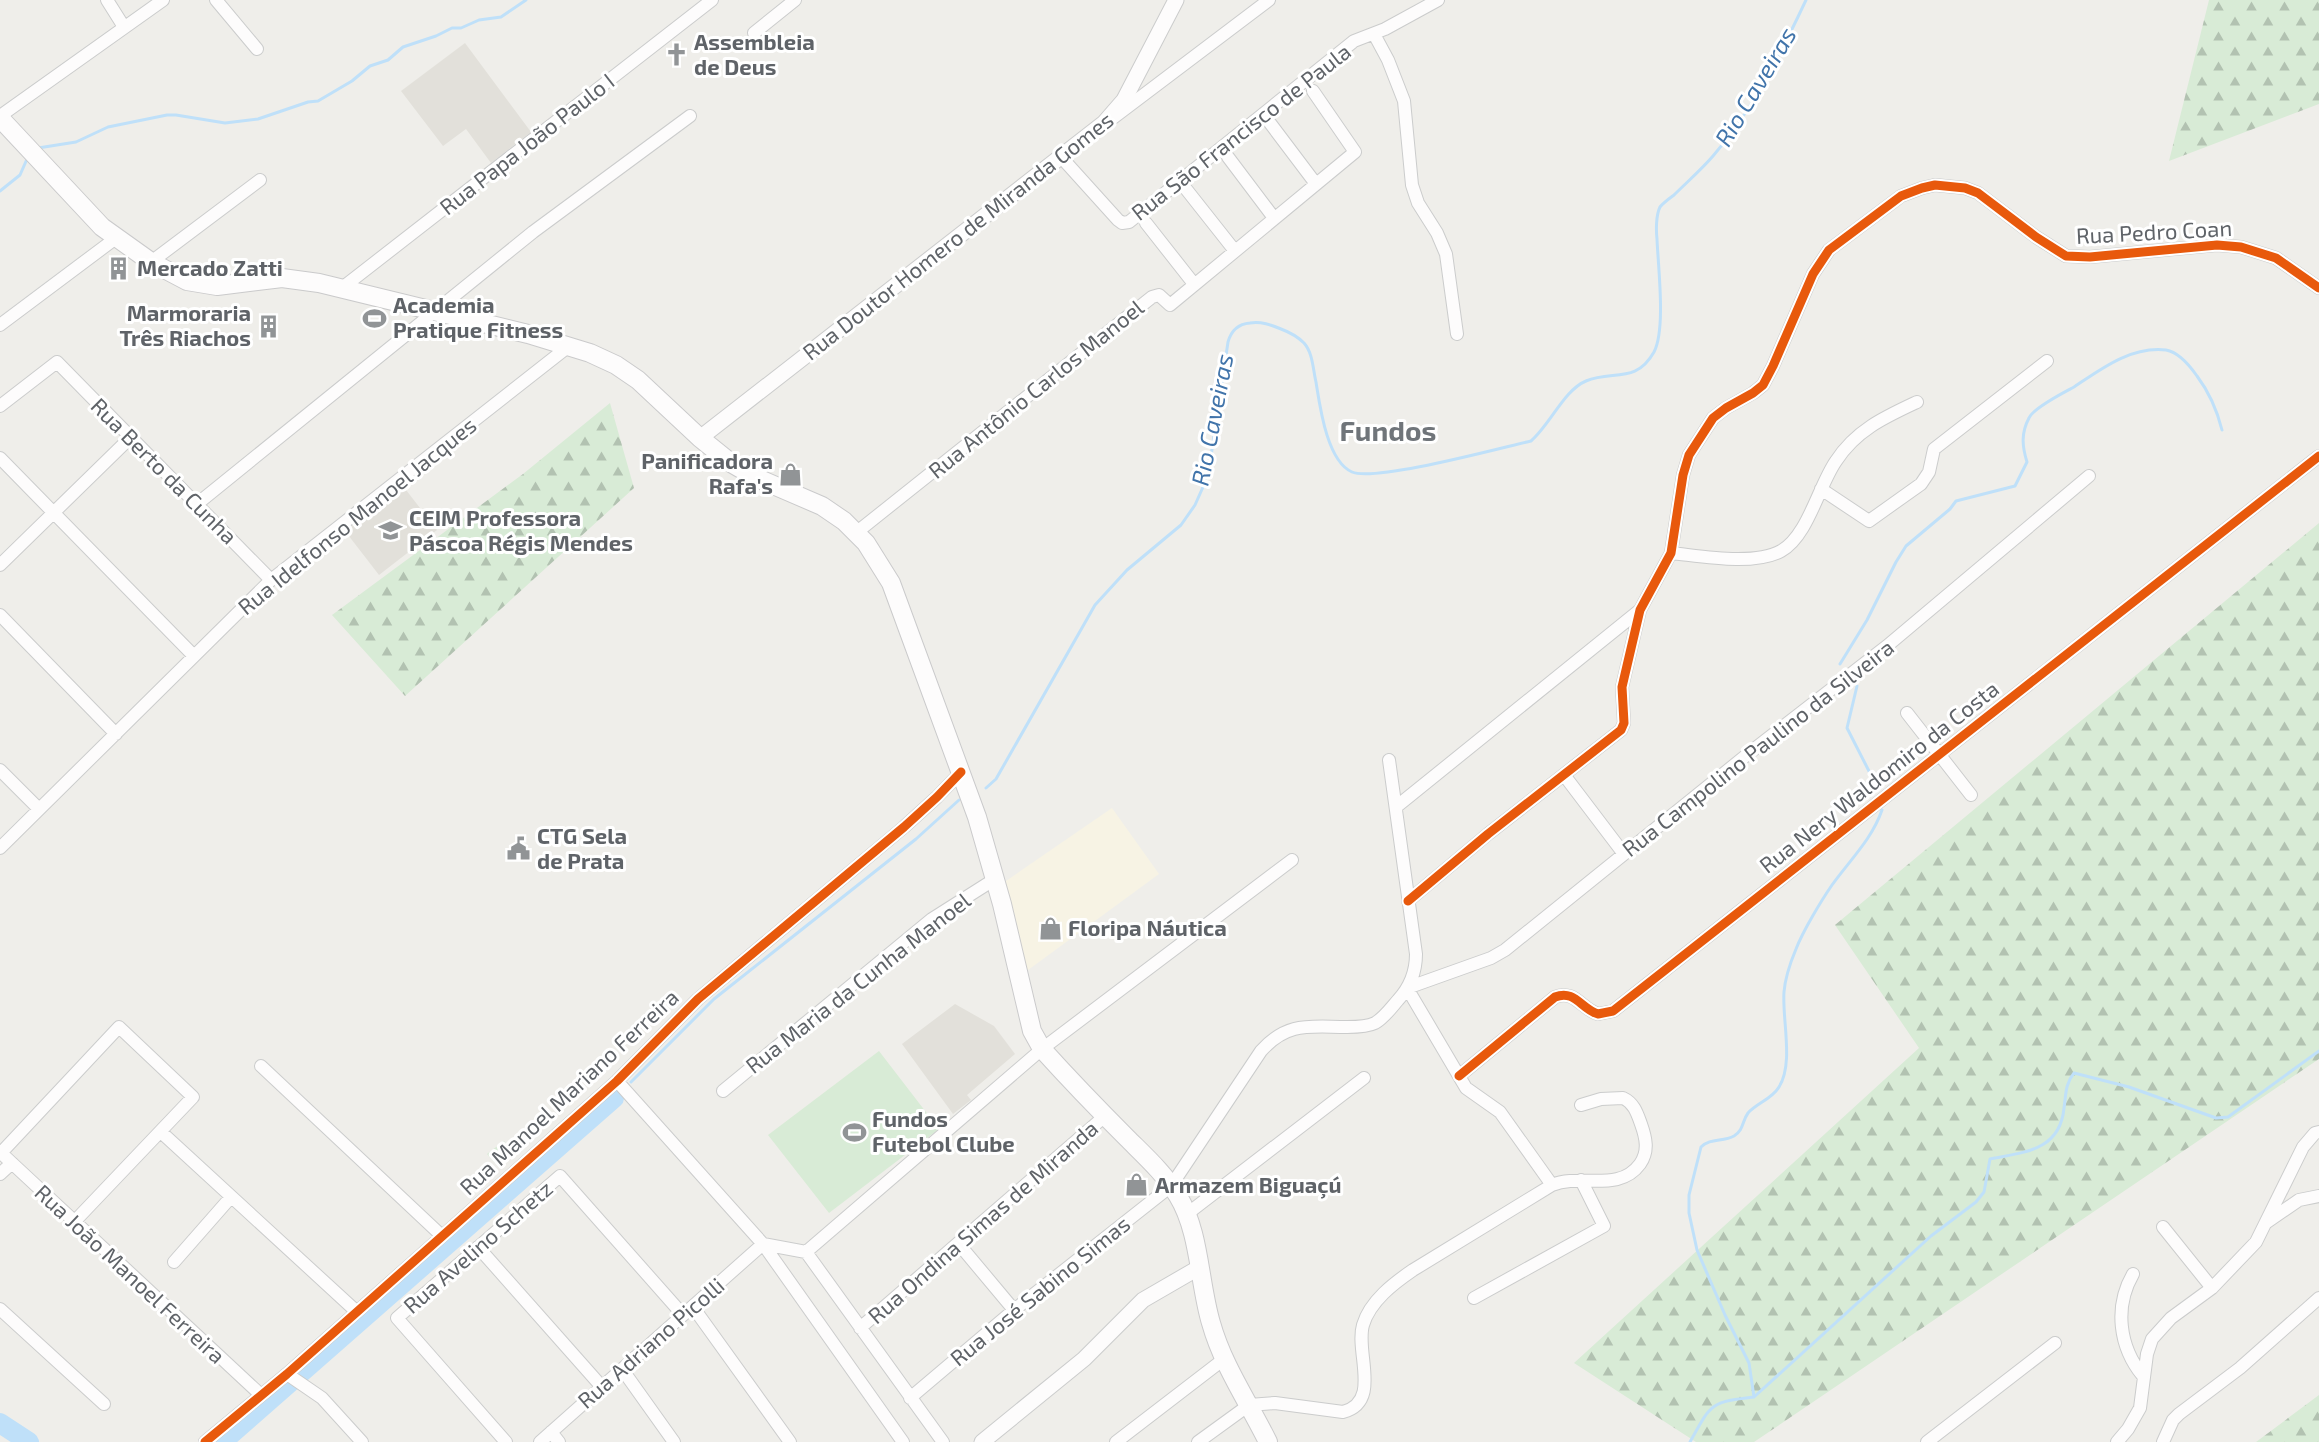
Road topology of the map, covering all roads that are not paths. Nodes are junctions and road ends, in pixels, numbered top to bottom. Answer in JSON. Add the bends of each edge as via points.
{"nodes":[{"id":1,"x":107,"y":0,"type":"edge"},
{"id":2,"x":163,"y":0,"type":"edge"},
{"id":3,"x":216,"y":0,"type":"edge"},
{"id":4,"x":712,"y":0,"type":"edge"},
{"id":5,"x":795,"y":0,"type":"edge"},
{"id":6,"x":1176,"y":0,"type":"edge"},
{"id":7,"x":1269,"y":0,"type":"edge"},
{"id":8,"x":1438,"y":0,"type":"edge"},
{"id":9,"x":124,"y":27,"type":"junction"},
{"id":10,"x":754,"y":33,"type":"dead end"},
{"id":11,"x":1374,"y":34,"type":"junction"},
{"id":12,"x":257,"y":50,"type":"dead end"},
{"id":13,"x":1312,"y":91,"type":"dead end"},
{"id":14,"x":690,"y":116,"type":"dead end"},
{"id":15,"x":0,"y":117,"type":"edge"},
{"id":16,"x":1104,"y":123,"type":"junction"},
{"id":17,"x":1270,"y":123,"type":"dead end"},
{"id":18,"x":1228,"y":157,"type":"dead end"},
{"id":19,"x":1062,"y":158,"type":"junction"},
{"id":20,"x":260,"y":180,"type":"dead end"},
{"id":21,"x":1316,"y":184,"type":"junction"},
{"id":22,"x":1185,"y":189,"type":"dead end"},
{"id":23,"x":1275,"y":218,"type":"junction"},
{"id":24,"x":1146,"y":223,"type":"dead end"},
{"id":25,"x":116,"y":238,"type":"junction"},
{"id":26,"x":1235,"y":251,"type":"junction"},
{"id":27,"x":151,"y":262,"type":"junction"},
{"id":28,"x":1194,"y":284,"type":"junction"},
{"id":29,"x":342,"y":288,"type":"junction"},
{"id":30,"x":2319,"y":288,"type":"edge"},
{"id":31,"x":436,"y":311,"type":"junction"},
{"id":32,"x":0,"y":325,"type":"edge"},
{"id":33,"x":1457,"y":334,"type":"dead end"},
{"id":34,"x":569,"y":346,"type":"junction"},
{"id":35,"x":2047,"y":361,"type":"dead end"},
{"id":36,"x":1917,"y":402,"type":"dead end"},
{"id":37,"x":0,"y":406,"type":"edge"},
{"id":38,"x":131,"y":437,"type":"junction"},
{"id":39,"x":700,"y":438,"type":"junction"},
{"id":40,"x":2319,"y":456,"type":"edge"},
{"id":41,"x":0,"y":458,"type":"edge"},
{"id":42,"x":2089,"y":476,"type":"dead end"},
{"id":43,"x":1821,"y":489,"type":"junction"},
{"id":44,"x":197,"y":504,"type":"junction"},
{"id":45,"x":53,"y":513,"type":"junction"},
{"id":46,"x":857,"y":532,"type":"junction"},
{"id":47,"x":1671,"y":553,"type":"junction"},
{"id":48,"x":0,"y":565,"type":"edge"},
{"id":49,"x":271,"y":580,"type":"junction"},
{"id":50,"x":1640,"y":610,"type":"junction"},
{"id":51,"x":0,"y":615,"type":"edge"},
{"id":52,"x":194,"y":656,"type":"junction"},
{"id":53,"x":1907,"y":713,"type":"dead end"},
{"id":54,"x":116,"y":734,"type":"junction"},
{"id":55,"x":1940,"y":754,"type":"junction"},
{"id":56,"x":1389,"y":760,"type":"dead end"},
{"id":57,"x":0,"y":770,"type":"edge"},
{"id":58,"x":961,"y":772,"type":"junction"},
{"id":59,"x":1564,"y":775,"type":"junction"},
{"id":60,"x":1971,"y":795,"type":"dead end"},
{"id":61,"x":1396,"y":807,"type":"junction"},
{"id":62,"x":39,"y":809,"type":"junction"},
{"id":63,"x":0,"y":848,"type":"edge"},
{"id":64,"x":1624,"y":854,"type":"junction"},
{"id":65,"x":1292,"y":860,"type":"dead end"},
{"id":66,"x":995,"y":879,"type":"junction"},
{"id":67,"x":1408,"y":901,"type":"junction"},
{"id":68,"x":1407,"y":988,"type":"junction"},
{"id":69,"x":1042,"y":1049,"type":"junction"},
{"id":70,"x":261,"y":1066,"type":"dead end"},
{"id":71,"x":1459,"y":1076,"type":"junction"},
{"id":72,"x":1364,"y":1078,"type":"dead end"},
{"id":73,"x":617,"y":1081,"type":"junction"},
{"id":74,"x":723,"y":1091,"type":"dead end"},
{"id":75,"x":1581,"y":1106,"type":"dead end"},
{"id":76,"x":1105,"y":1116,"type":"junction"},
{"id":77,"x":161,"y":1132,"type":"junction"},
{"id":78,"x":2319,"y":1132,"type":"edge"},
{"id":79,"x":0,"y":1153,"type":"edge"},
{"id":80,"x":12,"y":1163,"type":"junction"},
{"id":81,"x":0,"y":1174,"type":"edge"},
{"id":82,"x":1581,"y":1180,"type":"junction"},
{"id":83,"x":1552,"y":1185,"type":"junction"},
{"id":84,"x":1171,"y":1186,"type":"junction"},
{"id":85,"x":2319,"y":1196,"type":"edge"},
{"id":86,"x":231,"y":1197,"type":"junction"},
{"id":87,"x":1187,"y":1214,"type":"junction"},
{"id":88,"x":74,"y":1222,"type":"junction"},
{"id":89,"x":2264,"y":1224,"type":"junction"},
{"id":90,"x":2163,"y":1227,"type":"dead end"},
{"id":91,"x":442,"y":1236,"type":"junction"},
{"id":92,"x":958,"y":1243,"type":"junction"},
{"id":93,"x":763,"y":1244,"type":"junction"},
{"id":94,"x":478,"y":1247,"type":"junction"},
{"id":95,"x":807,"y":1252,"type":"junction"},
{"id":96,"x":174,"y":1262,"type":"dead end"},
{"id":97,"x":1200,"y":1267,"type":"junction"},
{"id":98,"x":2133,"y":1274,"type":"dead end"},
{"id":99,"x":2212,"y":1288,"type":"junction"},
{"id":100,"x":1474,"y":1298,"type":"dead end"},
{"id":101,"x":2319,"y":1298,"type":"edge"},
{"id":102,"x":0,"y":1309,"type":"edge"},
{"id":103,"x":1014,"y":1310,"type":"junction"},
{"id":104,"x":688,"y":1311,"type":"junction"},
{"id":105,"x":357,"y":1312,"type":"junction"},
{"id":106,"x":860,"y":1328,"type":"junction"},
{"id":107,"x":2055,"y":1343,"type":"dead end"},
{"id":108,"x":1224,"y":1359,"type":"junction"},
{"id":109,"x":622,"y":1369,"type":"junction"},
{"id":110,"x":288,"y":1374,"type":"junction"},
{"id":111,"x":2143,"y":1376,"type":"junction"},
{"id":112,"x":602,"y":1387,"type":"junction"},
{"id":113,"x":261,"y":1395,"type":"junction"},
{"id":114,"x":910,"y":1398,"type":"junction"},
{"id":115,"x":104,"y":1404,"type":"dead end"},
{"id":116,"x":1249,"y":1405,"type":"junction"},
{"id":117,"x":555,"y":1437,"type":"edge"},
{"id":118,"x":211,"y":1440,"type":"edge"},
{"id":119,"x":362,"y":1442,"type":"edge"},
{"id":120,"x":506,"y":1442,"type":"edge"},
{"id":121,"x":540,"y":1442,"type":"edge"},
{"id":122,"x":674,"y":1442,"type":"edge"},
{"id":123,"x":790,"y":1442,"type":"edge"},
{"id":124,"x":903,"y":1442,"type":"edge"},
{"id":125,"x":942,"y":1442,"type":"edge"},
{"id":126,"x":982,"y":1442,"type":"edge"},
{"id":127,"x":1116,"y":1442,"type":"edge"},
{"id":128,"x":1198,"y":1442,"type":"edge"},
{"id":129,"x":1268,"y":1442,"type":"edge"},
{"id":130,"x":1927,"y":1442,"type":"edge"},
{"id":131,"x":2117,"y":1442,"type":"edge"},
{"id":132,"x":2163,"y":1442,"type":"edge"}],
"edges":[{"from":1,"to":9,"type":"street"},
{"from":2,"to":9,"type":"street"},
{"from":3,"to":12,"type":"street"},
{"from":4,"to":29,"type":"street","name":"Rua Papa João Paulo I"},
{"from":5,"to":10,"type":"street"},
{"from":6,"to":16,"type":"street","name":"Rua Doutor Homero de Miranda Gomes","via":[[1124,100]]},
{"from":7,"to":16,"type":"street"},
{"from":8,"to":11,"type":"street","name":"Rua São Francisco de Paula"},
{"from":9,"to":15,"type":"street"},
{"from":11,"to":19,"type":"street","name":"Rua São Francisco de Paula","via":[[1354,41],[1129,222],[1118,220]]},
{"from":11,"to":33,"type":"street","via":[[1404,101],[1412,185],[1446,254]]},
{"from":13,"to":21,"type":"street","name":"Rua Antônio Carlos Manoel","via":[[1354,152]]},
{"from":14,"to":31,"type":"street","via":[[533,232]]},
{"from":15,"to":25,"type":"main road"},
{"from":16,"to":19,"type":"street","name":"Rua Doutor Homero de Miranda Gomes"},
{"from":17,"to":21,"type":"street"},
{"from":18,"to":23,"type":"street"},
{"from":19,"to":39,"type":"street","name":"Rua Doutor Homero de Miranda Gomes"},
{"from":20,"to":27,"type":"street"},
{"from":21,"to":23,"type":"street","name":"Rua Antônio Carlos Manoel"},
{"from":22,"to":26,"type":"street"},
{"from":23,"to":26,"type":"street","name":"Rua Antônio Carlos Manoel"},
{"from":24,"to":28,"type":"street"},
{"from":25,"to":27,"type":"main road"},
{"from":25,"to":32,"type":"street"},
{"from":26,"to":28,"type":"street","name":"Rua Antônio Carlos Manoel"},
{"from":27,"to":29,"type":"main road","via":[[197,284],[229,285],[282,278]]},
{"from":28,"to":46,"type":"street","name":"Rua Antônio Carlos Manoel","via":[[1170,305],[1159,295],[1152,297]]},
{"from":29,"to":31,"type":"main road"},
{"from":30,"to":47,"type":"street","name":"Rua Pedro Coan","via":[[2276,258],[2241,247],[2217,245],[2066,256],[1978,193],[1935,185],[1911,192],[1829,250],[1813,274],[1762,385],[1719,413],[1706,428],[1685,465]]},
{"from":31,"to":34,"type":"main road"},
{"from":31,"to":44,"type":"street"},
{"from":34,"to":39,"type":"main road","via":[[628,372]]},
{"from":34,"to":49,"type":"street","name":"Rua Idelfonso Manoel Jacques"},
{"from":35,"to":43,"type":"street","via":[[1934,449],[1929,472],[1921,484],[1869,521]]},
{"from":36,"to":43,"type":"street","via":[[1862,431],[1839,455]]},
{"from":37,"to":38,"type":"street","name":"Rua Berto da Cunha","via":[[57,362]]},
{"from":38,"to":44,"type":"street","name":"Rua Berto da Cunha"},
{"from":38,"to":45,"type":"street"},
{"from":39,"to":46,"type":"main road","via":[[744,471],[822,506]]},
{"from":40,"to":55,"type":"street","name":"Rua Nery Waldomiro da Costa"},
{"from":41,"to":45,"type":"street"},
{"from":42,"to":64,"type":"street","name":"Rua Campolino Paulino da Silveira","via":[[1887,646]]},
{"from":43,"to":47,"type":"street","via":[[1802,526],[1780,551],[1730,558]]},
{"from":44,"to":49,"type":"street","name":"Rua Berto da Cunha"},
{"from":45,"to":48,"type":"street"},
{"from":45,"to":52,"type":"street"},
{"from":46,"to":58,"type":"main road","via":[[891,583]]},
{"from":47,"to":50,"type":"street","name":"Rua Pedro Coan"},
{"from":49,"to":52,"type":"street","name":"Rua Idelfonso Manoel Jacques"},
{"from":50,"to":59,"type":"street","via":[[1622,687],[1621,730]]},
{"from":50,"to":61,"type":"street"},
{"from":51,"to":54,"type":"street"},
{"from":52,"to":54,"type":"street","name":"Rua Idelfonso Manoel Jacques"},
{"from":53,"to":55,"type":"street"},
{"from":54,"to":62,"type":"street","name":"Rua Idelfonso Manoel Jacques"},
{"from":55,"to":60,"type":"street"},
{"from":55,"to":71,"type":"street","name":"Rua Nery Waldomiro da Costa","via":[[1613,1011],[1598,1014],[1572,996],[1555,997]]},
{"from":56,"to":61,"type":"street"},
{"from":57,"to":62,"type":"street"},
{"from":58,"to":66,"type":"main road"},
{"from":58,"to":73,"type":"street","name":"Rua Manoel Mariano Ferreira","via":[[904,827],[698,999]]},
{"from":59,"to":64,"type":"street"},
{"from":59,"to":67,"type":"street"},
{"from":61,"to":67,"type":"street"},
{"from":62,"to":63,"type":"street","name":"Rua Idelfonso Manoel Jacques"},
{"from":64,"to":68,"type":"street","name":"Rua Campolino Paulino da Silveira","via":[[1498,955]]},
{"from":65,"to":69,"type":"street"},
{"from":66,"to":69,"type":"main road","via":[[1027,1014]]},
{"from":66,"to":74,"type":"street","name":"Rua Maria da Cunha Manoel","via":[[932,920]]},
{"from":67,"to":68,"type":"street","via":[[1416,962]]},
{"from":68,"to":71,"type":"street"},
{"from":68,"to":84,"type":"street","name":"Rua José Sabino Simas","via":[[1374,1023],[1357,1027],[1303,1027],[1273,1038]]},
{"from":69,"to":76,"type":"main road"},
{"from":69,"to":95,"type":"street"},
{"from":70,"to":91,"type":"street"},
{"from":71,"to":83,"type":"street","via":[[1466,1088],[1500,1112]]},
{"from":72,"to":87,"type":"street"},
{"from":73,"to":91,"type":"street","name":"Rua Manoel Mariano Ferreira"},
{"from":73,"to":93,"type":"street"},
{"from":75,"to":82,"type":"street","via":[[1601,1099],[1629,1101],[1644,1132],[1647,1150],[1639,1166],[1626,1177]]},
{"from":76,"to":84,"type":"main road"},
{"from":76,"to":92,"type":"street","name":"Rua Ondina Simas de Miranda"},
{"from":77,"to":79,"type":"street","via":[[193,1097],[119,1027]]},
{"from":77,"to":86,"type":"street"},
{"from":77,"to":88,"type":"street"},
{"from":78,"to":89,"type":"street","via":[[2303,1147]]},
{"from":79,"to":80,"type":"street","name":"Rua João Manoel Ferreira"},
{"from":80,"to":81,"type":"street"},
{"from":80,"to":88,"type":"street","name":"Rua João Manoel Ferreira"},
{"from":82,"to":83,"type":"street"},
{"from":82,"to":100,"type":"street","via":[[1604,1226]]},
{"from":83,"to":116,"type":"street","via":[[1413,1270],[1374,1305],[1362,1333],[1365,1386],[1356,1406],[1343,1412],[1275,1403]]},
{"from":84,"to":87,"type":"main road"},
{"from":84,"to":103,"type":"street","name":"Rua José Sabino Simas"},
{"from":85,"to":89,"type":"street","via":[[2299,1200]]},
{"from":86,"to":96,"type":"street"},
{"from":86,"to":105,"type":"street"},
{"from":87,"to":97,"type":"main road"},
{"from":88,"to":113,"type":"street","name":"Rua João Manoel Ferreira"},
{"from":89,"to":99,"type":"street","via":[[2256,1242]]},
{"from":90,"to":99,"type":"street"},
{"from":91,"to":105,"type":"street","name":"Rua Manoel Mariano Ferreira"},
{"from":92,"to":103,"type":"street"},
{"from":92,"to":106,"type":"street","name":"Rua Ondina Simas de Miranda"},
{"from":93,"to":95,"type":"street"},
{"from":93,"to":104,"type":"street","name":"Rua Adriano Picolli"},
{"from":93,"to":124,"type":"street"},
{"from":94,"to":104,"type":"street","name":"Rua Avelino Schetz","via":[[560,1176]]},
{"from":94,"to":112,"type":"street"},
{"from":94,"to":120,"type":"street","name":"Rua Avelino Schetz","via":[[397,1318]]},
{"from":95,"to":106,"type":"street"},
{"from":97,"to":108,"type":"main road","via":[[1210,1322]]},
{"from":97,"to":126,"type":"street","via":[[1143,1300],[1084,1359]]},
{"from":98,"to":111,"type":"street","via":[[2122,1298],[2122,1328],[2128,1354]]},
{"from":99,"to":111,"type":"street","via":[[2157,1332],[2149,1347]]},
{"from":101,"to":132,"type":"street","via":[[2240,1368],[2179,1414]]},
{"from":102,"to":115,"type":"street"},
{"from":103,"to":114,"type":"street","name":"Rua José Sabino Simas"},
{"from":104,"to":109,"type":"street","name":"Rua Adriano Picolli"},
{"from":104,"to":123,"type":"street"},
{"from":105,"to":110,"type":"street","name":"Rua Manoel Mariano Ferreira"},
{"from":106,"to":114,"type":"street"},
{"from":107,"to":130,"type":"street"},
{"from":108,"to":116,"type":"main road"},
{"from":108,"to":127,"type":"street"},
{"from":109,"to":112,"type":"street","name":"Rua Adriano Picolli"},
{"from":109,"to":122,"type":"street"},
{"from":110,"to":113,"type":"street","name":"Rua Manoel Mariano Ferreira"},
{"from":110,"to":119,"type":"street","via":[[322,1398]]},
{"from":111,"to":131,"type":"street","via":[[2140,1408]]},
{"from":112,"to":117,"type":"street","name":"Rua Adriano Picolli"},
{"from":113,"to":118,"type":"street","name":"Rua Manoel Mariano Ferreira"},
{"from":114,"to":125,"type":"street"},
{"from":116,"to":128,"type":"street"},
{"from":116,"to":129,"type":"main road"},
{"from":117,"to":121,"type":"street","name":"Rua Adriano Picolli"}]}
